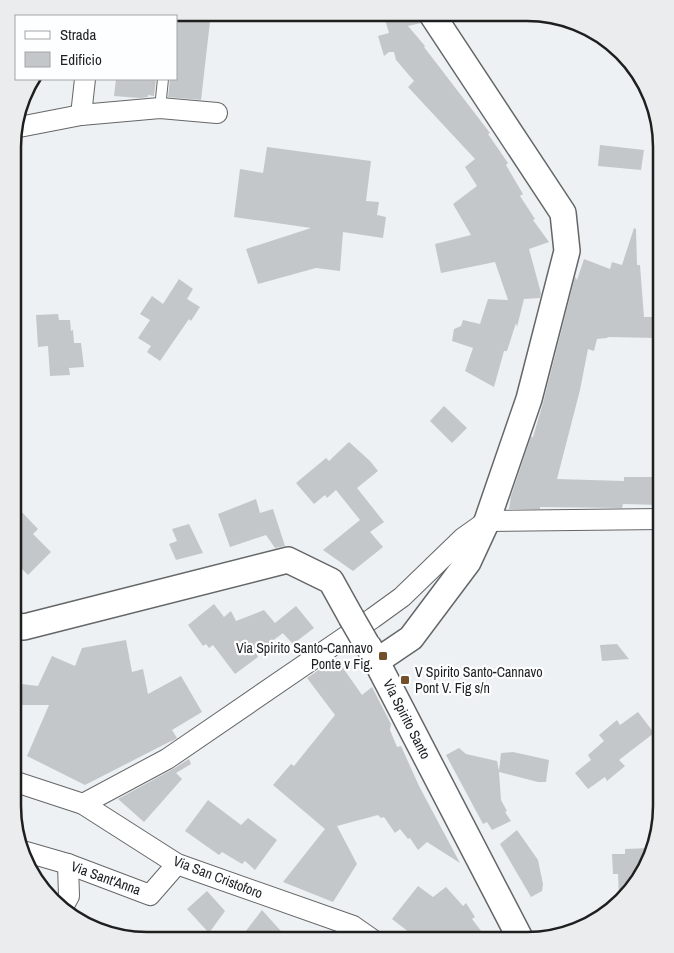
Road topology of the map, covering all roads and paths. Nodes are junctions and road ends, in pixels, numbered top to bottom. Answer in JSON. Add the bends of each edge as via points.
{"nodes":[{"id":1,"x":436,"y":21,"type":"edge"},
{"id":2,"x":85,"y":80,"type":"edge"},
{"id":3,"x":163,"y":80,"type":"edge"},
{"id":4,"x":160,"y":108,"type":"junction"},
{"id":5,"x":217,"y":113,"type":"dead end"},
{"id":6,"x":81,"y":115,"type":"junction"},
{"id":7,"x":23,"y":126,"type":"edge"},
{"id":8,"x":652,"y":519,"type":"edge"},
{"id":9,"x":487,"y":521,"type":"junction"},
{"id":10,"x":21,"y":626,"type":"edge"},
{"id":11,"x":372,"y":652,"type":"junction"},
{"id":12,"x":21,"y":784,"type":"edge"},
{"id":13,"x":83,"y":804,"type":"junction"},
{"id":14,"x":31,"y":853,"type":"edge"},
{"id":15,"x":68,"y":864,"type":"junction"},
{"id":16,"x":177,"y":864,"type":"junction"},
{"id":17,"x":66,"y":902,"type":"edge"},
{"id":18,"x":362,"y":932,"type":"edge"},
{"id":19,"x":517,"y":932,"type":"edge"}],
"edges":[{"from":1,"to":9,"type":"street","via":[[563,213],[567,251],[529,399]]},
{"from":2,"to":6,"type":"street"},
{"from":3,"to":4,"type":"lane"},
{"from":4,"to":5,"type":"street"},
{"from":4,"to":6,"type":"street"},
{"from":6,"to":7,"type":"street"},
{"from":8,"to":9,"type":"street"},
{"from":9,"to":11,"type":"street","via":[[468,562],[410,638]]},
{"from":9,"to":13,"type":"street","via":[[463,538],[402,597],[365,624],[167,759]]},
{"from":10,"to":11,"type":"street","name":"Via Spirito Santo","bridge":true,"via":[[288,560],[331,581]]},
{"from":11,"to":19,"type":"street","name":"Via Spirito Santo"},
{"from":12,"to":13,"type":"street","name":"Via San Cristoforo"},
{"from":13,"to":16,"type":"street","name":"Via San Cristoforo"},
{"from":14,"to":15,"type":"street","name":"Via Sant'Anna"},
{"from":15,"to":16,"type":"street","name":"Via Sant'Anna","via":[[150,895]]},
{"from":15,"to":17,"type":"street","via":[[69,896]]},
{"from":16,"to":18,"type":"street","name":"Via San Cristoforo","via":[[353,926]]}]}
